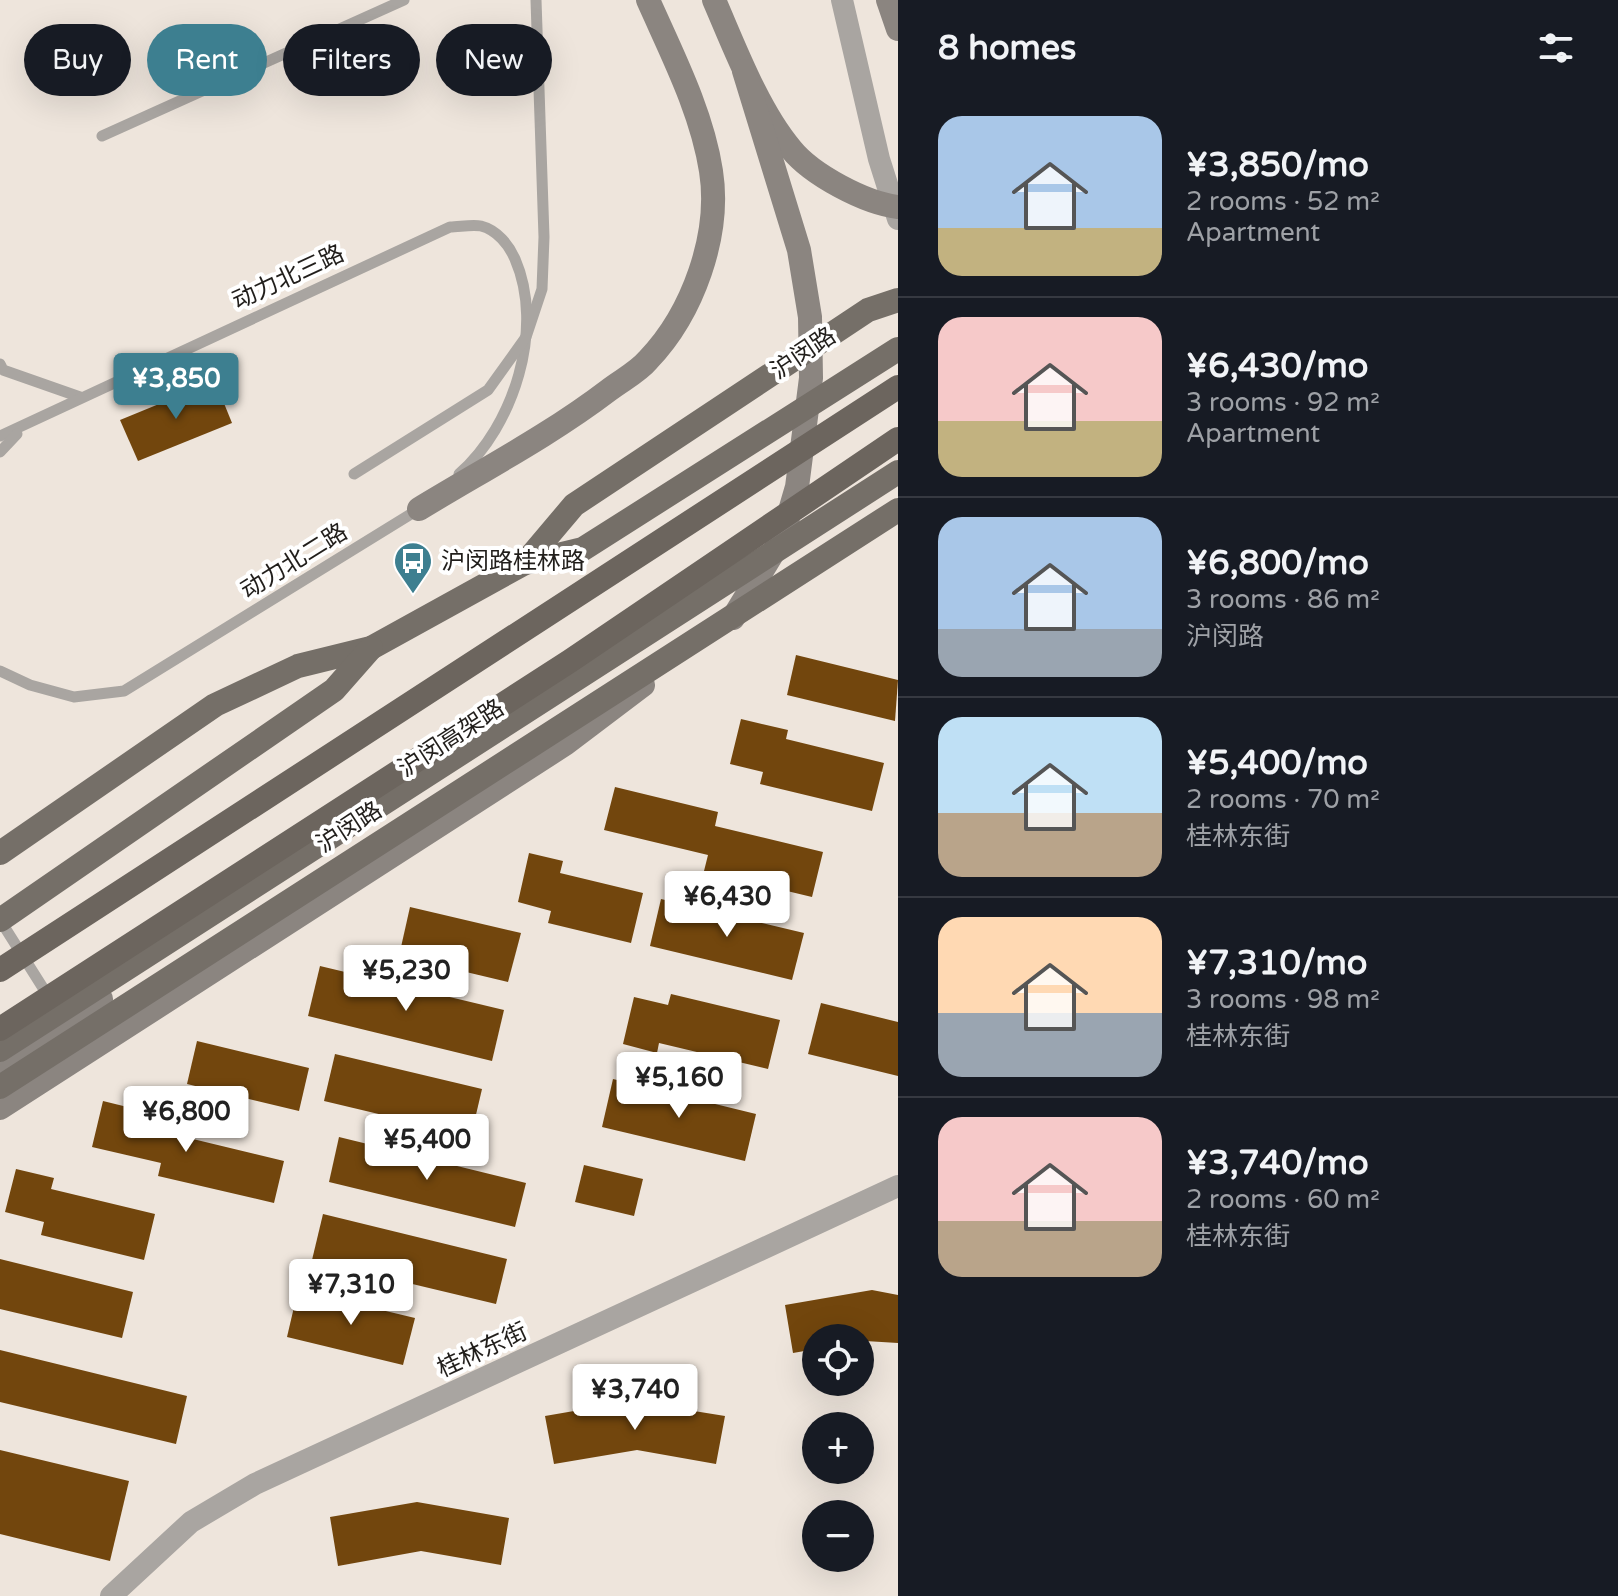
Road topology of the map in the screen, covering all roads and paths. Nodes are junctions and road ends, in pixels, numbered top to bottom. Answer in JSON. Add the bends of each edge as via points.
{"nodes":[{"id":1,"x":404,"y":0,"type":"edge"},
{"id":2,"x":536,"y":0,"type":"edge"},
{"id":3,"x":648,"y":0,"type":"edge"},
{"id":4,"x":714,"y":0,"type":"edge"},
{"id":5,"x":842,"y":0,"type":"edge"},
{"id":6,"x":888,"y":0,"type":"edge"},
{"id":7,"x":898,"y":29,"type":"edge"},
{"id":8,"x":744,"y":71,"type":"junction"},
{"id":9,"x":102,"y":136,"type":"dead end"},
{"id":10,"x":898,"y":207,"type":"edge"},
{"id":11,"x":898,"y":219,"type":"edge"},
{"id":12,"x":898,"y":300,"type":"edge"},
{"id":13,"x":526,"y":337,"type":"junction"},
{"id":14,"x":898,"y":349,"type":"edge"},
{"id":15,"x":0,"y":364,"type":"edge"},
{"id":16,"x":898,"y":387,"type":"edge"},
{"id":17,"x":80,"y":397,"type":"junction"},
{"id":18,"x":51,"y":410,"type":"junction"},
{"id":19,"x":0,"y":436,"type":"edge"},
{"id":20,"x":898,"y":439,"type":"edge"},
{"id":21,"x":0,"y":452,"type":"edge"},
{"id":22,"x":898,"y":472,"type":"edge"},
{"id":23,"x":354,"y":474,"type":"dead end"},
{"id":24,"x":419,"y":509,"type":"junction"},
{"id":25,"x":898,"y":510,"type":"edge"},
{"id":26,"x":525,"y":563,"type":"junction"},
{"id":27,"x":793,"y":577,"type":"junction"},
{"id":28,"x":691,"y":607,"type":"junction"},
{"id":29,"x":371,"y":648,"type":"junction"},
{"id":30,"x":570,"y":661,"type":"junction"},
{"id":31,"x":0,"y":671,"type":"edge"},
{"id":32,"x":0,"y":853,"type":"edge"},
{"id":33,"x":0,"y":920,"type":"edge"},
{"id":34,"x":0,"y":970,"type":"edge"},
{"id":35,"x":59,"y":1013,"type":"junction"},
{"id":36,"x":0,"y":1029,"type":"edge"},
{"id":37,"x":0,"y":1049,"type":"edge"},
{"id":38,"x":0,"y":1066,"type":"edge"},
{"id":39,"x":0,"y":1087,"type":"edge"},
{"id":40,"x":0,"y":1108,"type":"edge"},
{"id":41,"x":898,"y":1186,"type":"edge"},
{"id":42,"x":111,"y":1596,"type":"edge"}],
"edges":[{"from":1,"to":9,"type":"lane"},
{"from":2,"to":13,"type":"lane","via":[[544,237],[542,289]]},
{"from":3,"to":24,"type":"main road","via":[[683,77],[711,169],[714,219],[704,264],[687,304],[648,360],[576,415]]},
{"from":4,"to":8,"type":"main road"},
{"from":5,"to":11,"type":"street"},
{"from":6,"to":7,"type":"main road"},
{"from":8,"to":10,"type":"main road","via":[[791,150],[839,187]]},
{"from":8,"to":40,"type":"main road","via":[[799,250],[810,317],[811,378],[797,487],[782,538],[733,617],[565,744]]},
{"from":12,"to":26,"type":"main road","name":"沪闵路","via":[[868,310],[574,505]]},
{"from":13,"to":17,"type":"lane","name":"动力北三路","via":[[523,277],[512,253],[497,233],[479,226],[450,227]]},
{"from":13,"to":23,"type":"lane","via":[[488,390]]},
{"from":13,"to":24,"type":"lane","name":"动力北二路","via":[[502,418],[476,459]]},
{"from":14,"to":26,"type":"main road","name":"沪闵路","via":[[583,549]]},
{"from":15,"to":17,"type":"lane","via":[[3,370]]},
{"from":16,"to":34,"type":"highway"},
{"from":17,"to":18,"type":"lane","name":"动力北三路"},
{"from":18,"to":19,"type":"lane","name":"动力北三路"},
{"from":18,"to":21,"type":"lane"},
{"from":20,"to":30,"type":"highway","name":"沪闵高架路"},
{"from":22,"to":28,"type":"main road","name":"沪闵路"},
{"from":24,"to":31,"type":"lane","name":"动力北二路","via":[[124,691],[74,697]]},
{"from":25,"to":27,"type":"main road","name":"沪闵路"},
{"from":26,"to":29,"type":"main road","name":"沪闵路"},
{"from":27,"to":28,"type":"main road"},
{"from":27,"to":39,"type":"main road","name":"沪闵路"},
{"from":28,"to":35,"type":"main road","name":"沪闵路"},
{"from":29,"to":32,"type":"main road","name":"沪闵路","via":[[298,666],[215,705]]},
{"from":29,"to":33,"type":"main road","name":"沪闵路","via":[[334,690]]},
{"from":30,"to":36,"type":"highway","name":"沪闵高架路"},
{"from":30,"to":38,"type":"main road","via":[[223,918]]},
{"from":33,"to":35,"type":"lane"},
{"from":35,"to":37,"type":"main road","name":"沪闵路"},
{"from":41,"to":42,"type":"street","name":"桂林东街","via":[[255,1484],[191,1522]]}]}
